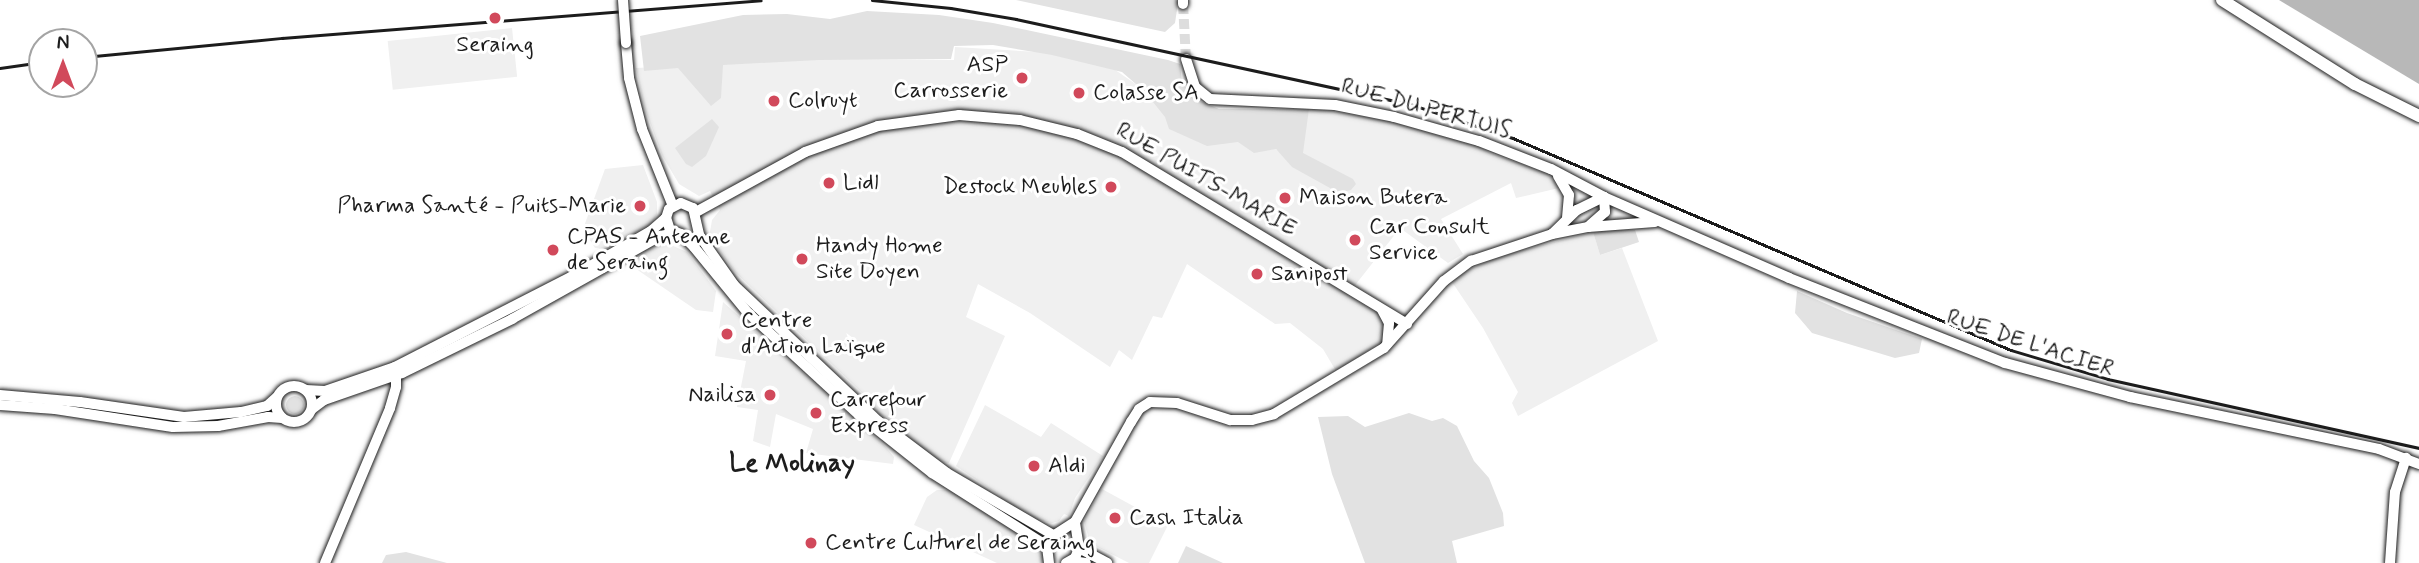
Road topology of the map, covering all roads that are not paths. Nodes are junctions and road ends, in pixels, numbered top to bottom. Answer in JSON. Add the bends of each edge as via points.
{"nodes":[{"id":1,"x":623,"y":0,"type":"edge"},
{"id":2,"x":2222,"y":0,"type":"edge"},
{"id":3,"x":1186,"y":59,"type":"tunnel mouth"},
{"id":4,"x":2419,"y":116,"type":"edge"},
{"id":5,"x":1551,"y":169,"type":"junction"},
{"id":6,"x":1604,"y":197,"type":"junction"},
{"id":7,"x":673,"y":206,"type":"junction"},
{"id":8,"x":696,"y":212,"type":"junction"},
{"id":9,"x":666,"y":218,"type":"junction"},
{"id":10,"x":1567,"y":218,"type":"junction"},
{"id":11,"x":1658,"y":221,"type":"junction"},
{"id":12,"x":695,"y":226,"type":"junction"},
{"id":13,"x":1588,"y":227,"type":"junction"},
{"id":14,"x":679,"y":234,"type":"junction"},
{"id":15,"x":1552,"y":234,"type":"junction"},
{"id":16,"x":1381,"y":307,"type":"junction"},
{"id":17,"x":1407,"y":324,"type":"junction"},
{"id":18,"x":1386,"y":346,"type":"junction"},
{"id":19,"x":396,"y":371,"type":"junction"},
{"id":20,"x":306,"y":390,"type":"junction"},
{"id":21,"x":0,"y":395,"type":"edge"},
{"id":22,"x":277,"y":397,"type":"junction"},
{"id":23,"x":0,"y":405,"type":"edge"},
{"id":24,"x":312,"y":409,"type":"junction"},
{"id":25,"x":282,"y":418,"type":"junction"},
{"id":26,"x":2406,"y":458,"type":"junction"},
{"id":27,"x":2419,"y":464,"type":"edge"},
{"id":28,"x":1075,"y":522,"type":"junction"},
{"id":29,"x":1057,"y":533,"type":"junction"},
{"id":30,"x":1078,"y":544,"type":"junction"},
{"id":31,"x":1049,"y":555,"type":"edge"},
{"id":32,"x":1066,"y":562,"type":"edge"},
{"id":33,"x":325,"y":563,"type":"edge"},
{"id":34,"x":1086,"y":563,"type":"edge"},
{"id":35,"x":1107,"y":563,"type":"edge"},
{"id":36,"x":2390,"y":563,"type":"edge"}],
"edges":[{"from":1,"to":7,"type":"main road","bridge":true,"via":[[629,78],[642,129]]},
{"from":2,"to":4,"type":"main road","via":[[2355,84]]},
{"from":3,"to":5,"type":"main road","name":"RUE DU PERTUIS","via":[[1195,88],[1210,99],[1303,101],[1359,109],[1469,138]]},
{"from":5,"to":6,"type":"main road","name":"RUE DU PERTUIS"},
{"from":5,"to":10,"type":"main road","via":[[1568,190]]},
{"from":6,"to":10,"type":"main road"},
{"from":6,"to":11,"type":"main road","name":"RUE DE L'ACIER"},
{"from":6,"to":13,"type":"main road","via":[[1605,212]]},
{"from":7,"to":8,"type":"main road","via":[[686,204]]},
{"from":7,"to":9,"type":"main road"},
{"from":8,"to":12,"type":"main road"},
{"from":8,"to":16,"type":"main road","name":"RUE PUITS-MARIE","via":[[806,152],[863,130],[940,116],[1020,120],[1077,134],[1122,152]]},
{"from":9,"to":14,"type":"main road","via":[[670,230]]},
{"from":9,"to":19,"type":"main road","via":[[517,307]]},
{"from":10,"to":15,"type":"main road"},
{"from":11,"to":13,"type":"main road"},
{"from":11,"to":26,"type":"main road","name":"RUE DE L'ACIER","via":[[2005,363],[2122,395]]},
{"from":12,"to":14,"type":"main road"},
{"from":12,"to":29,"type":"main road","via":[[740,292],[869,413],[947,473]]},
{"from":13,"to":15,"type":"main road"},
{"from":14,"to":19,"type":"main road","via":[[660,236],[512,319]]},
{"from":14,"to":31,"type":"main road","via":[[748,313],[873,428]]},
{"from":15,"to":17,"type":"main road","via":[[1471,261],[1444,281]]},
{"from":16,"to":17,"type":"main road","name":"RUE PUITS-MARIE"},
{"from":16,"to":18,"type":"main road","via":[[1390,323]]},
{"from":17,"to":18,"type":"main road"},
{"from":18,"to":28,"type":"main road","via":[[1263,418],[1230,420],[1166,401],[1150,402],[1139,409]]},
{"from":19,"to":20,"type":"main road","via":[[324,391]]},
{"from":19,"to":24,"type":"main road","via":[[327,398]]},
{"from":19,"to":33,"type":"main road","via":[[390,408]]},
{"from":20,"to":22,"type":"main road","via":[[288,387]]},
{"from":20,"to":24,"type":"main road"},
{"from":21,"to":22,"type":"main road","via":[[184,417],[241,412],[263,407]]},
{"from":22,"to":25,"type":"main road"},
{"from":23,"to":25,"type":"main road","via":[[173,427]]},
{"from":24,"to":25,"type":"main road","via":[[300,422]]},
{"from":26,"to":27,"type":"main road","name":"RUE DE L'ACIER"},
{"from":26,"to":36,"type":"main road","via":[[2395,492]]},
{"from":28,"to":29,"type":"main road"},
{"from":28,"to":30,"type":"main road"},
{"from":29,"to":30,"type":"main road","via":[[1074,535]]},
{"from":29,"to":31,"type":"main road"},
{"from":30,"to":32,"type":"main road"},
{"from":30,"to":35,"type":"main road"},
{"from":31,"to":32,"type":"main road"},
{"from":32,"to":34,"type":"main road"}]}
